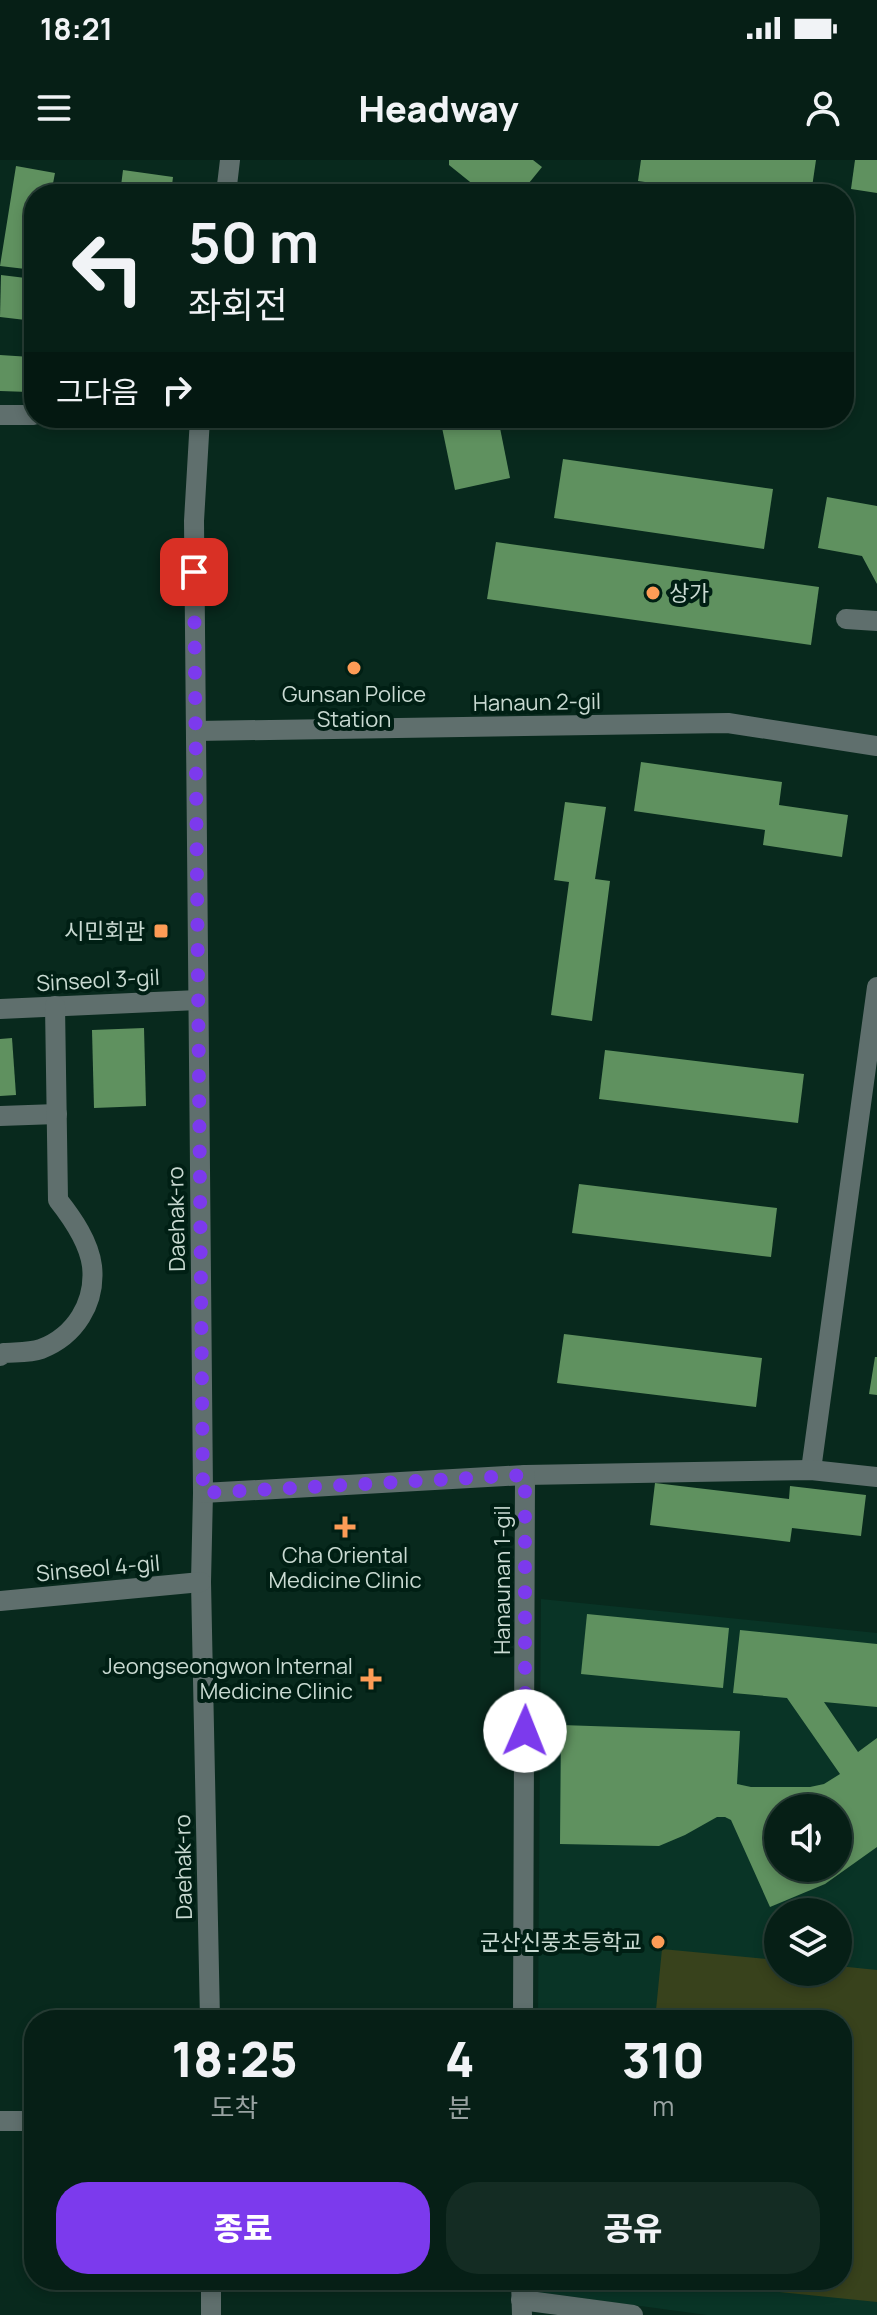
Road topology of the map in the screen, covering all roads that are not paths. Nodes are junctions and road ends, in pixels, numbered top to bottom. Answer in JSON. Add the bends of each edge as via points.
{"nodes":[{"id":1,"x":230,"y":160,"type":"edge"},
{"id":2,"x":227,"y":184,"type":"edge"},
{"id":3,"x":0,"y":415,"type":"edge"},
{"id":4,"x":24,"y":415,"type":"edge"},
{"id":5,"x":199,"y":428,"type":"edge"},
{"id":6,"x":846,"y":619,"type":"dead end"},
{"id":7,"x":877,"y":621,"type":"edge"},
{"id":8,"x":196,"y":731,"type":"junction"},
{"id":9,"x":877,"y":746,"type":"edge"},
{"id":10,"x":877,"y":987,"type":"edge"},
{"id":11,"x":198,"y":1000,"type":"junction"},
{"id":12,"x":55,"y":1006,"type":"junction"},
{"id":13,"x":0,"y":1009,"type":"edge"},
{"id":14,"x":57,"y":1114,"type":"junction"},
{"id":15,"x":0,"y":1116,"type":"edge"},
{"id":16,"x":0,"y":1356,"type":"edge"},
{"id":17,"x":811,"y":1470,"type":"junction"},
{"id":18,"x":525,"y":1475,"type":"junction"},
{"id":19,"x":877,"y":1477,"type":"edge"},
{"id":20,"x":203,"y":1493,"type":"junction"},
{"id":21,"x":201,"y":1582,"type":"junction"},
{"id":22,"x":0,"y":1601,"type":"edge"},
{"id":23,"x":210,"y":2010,"type":"edge"},
{"id":24,"x":523,"y":2010,"type":"edge"},
{"id":25,"x":0,"y":2121,"type":"edge"},
{"id":26,"x":24,"y":2121,"type":"edge"},
{"id":27,"x":211,"y":2290,"type":"edge"},
{"id":28,"x":521,"y":2298,"type":"edge"},
{"id":29,"x":211,"y":2315,"type":"edge"},
{"id":30,"x":633,"y":2315,"type":"edge"}],
"edges":[{"from":1,"to":2,"type":"street"},
{"from":3,"to":4,"type":"street"},
{"from":5,"to":8,"type":"street","name":"Daehak-ro","via":[[194,521]]},
{"from":6,"to":7,"type":"street"},
{"from":8,"to":9,"type":"street","name":"Hanaun 2-gil","via":[[728,723]]},
{"from":8,"to":11,"type":"street","name":"Daehak-ro"},
{"from":10,"to":17,"type":"street"},
{"from":11,"to":12,"type":"street","name":"Sinseol 3-gil"},
{"from":11,"to":20,"type":"street","name":"Daehak-ro"},
{"from":12,"to":13,"type":"street","name":"Sinseol 3-gil"},
{"from":12,"to":14,"type":"street"},
{"from":14,"to":15,"type":"street"},
{"from":14,"to":16,"type":"street","via":[[58,1200],[76,1224],[92,1265],[91,1288],[78,1324],[57,1341]]},
{"from":17,"to":18,"type":"street"},
{"from":17,"to":19,"type":"street"},
{"from":18,"to":20,"type":"street"},
{"from":18,"to":24,"type":"street","name":"Hanaunan 1-gil"},
{"from":20,"to":21,"type":"street","name":"Daehak-ro"},
{"from":21,"to":22,"type":"street","name":"Sinseol 4-gil"},
{"from":21,"to":23,"type":"street","name":"Daehak-ro"},
{"from":25,"to":26,"type":"street"},
{"from":27,"to":29,"type":"street"},
{"from":28,"to":30,"type":"street"}]}
